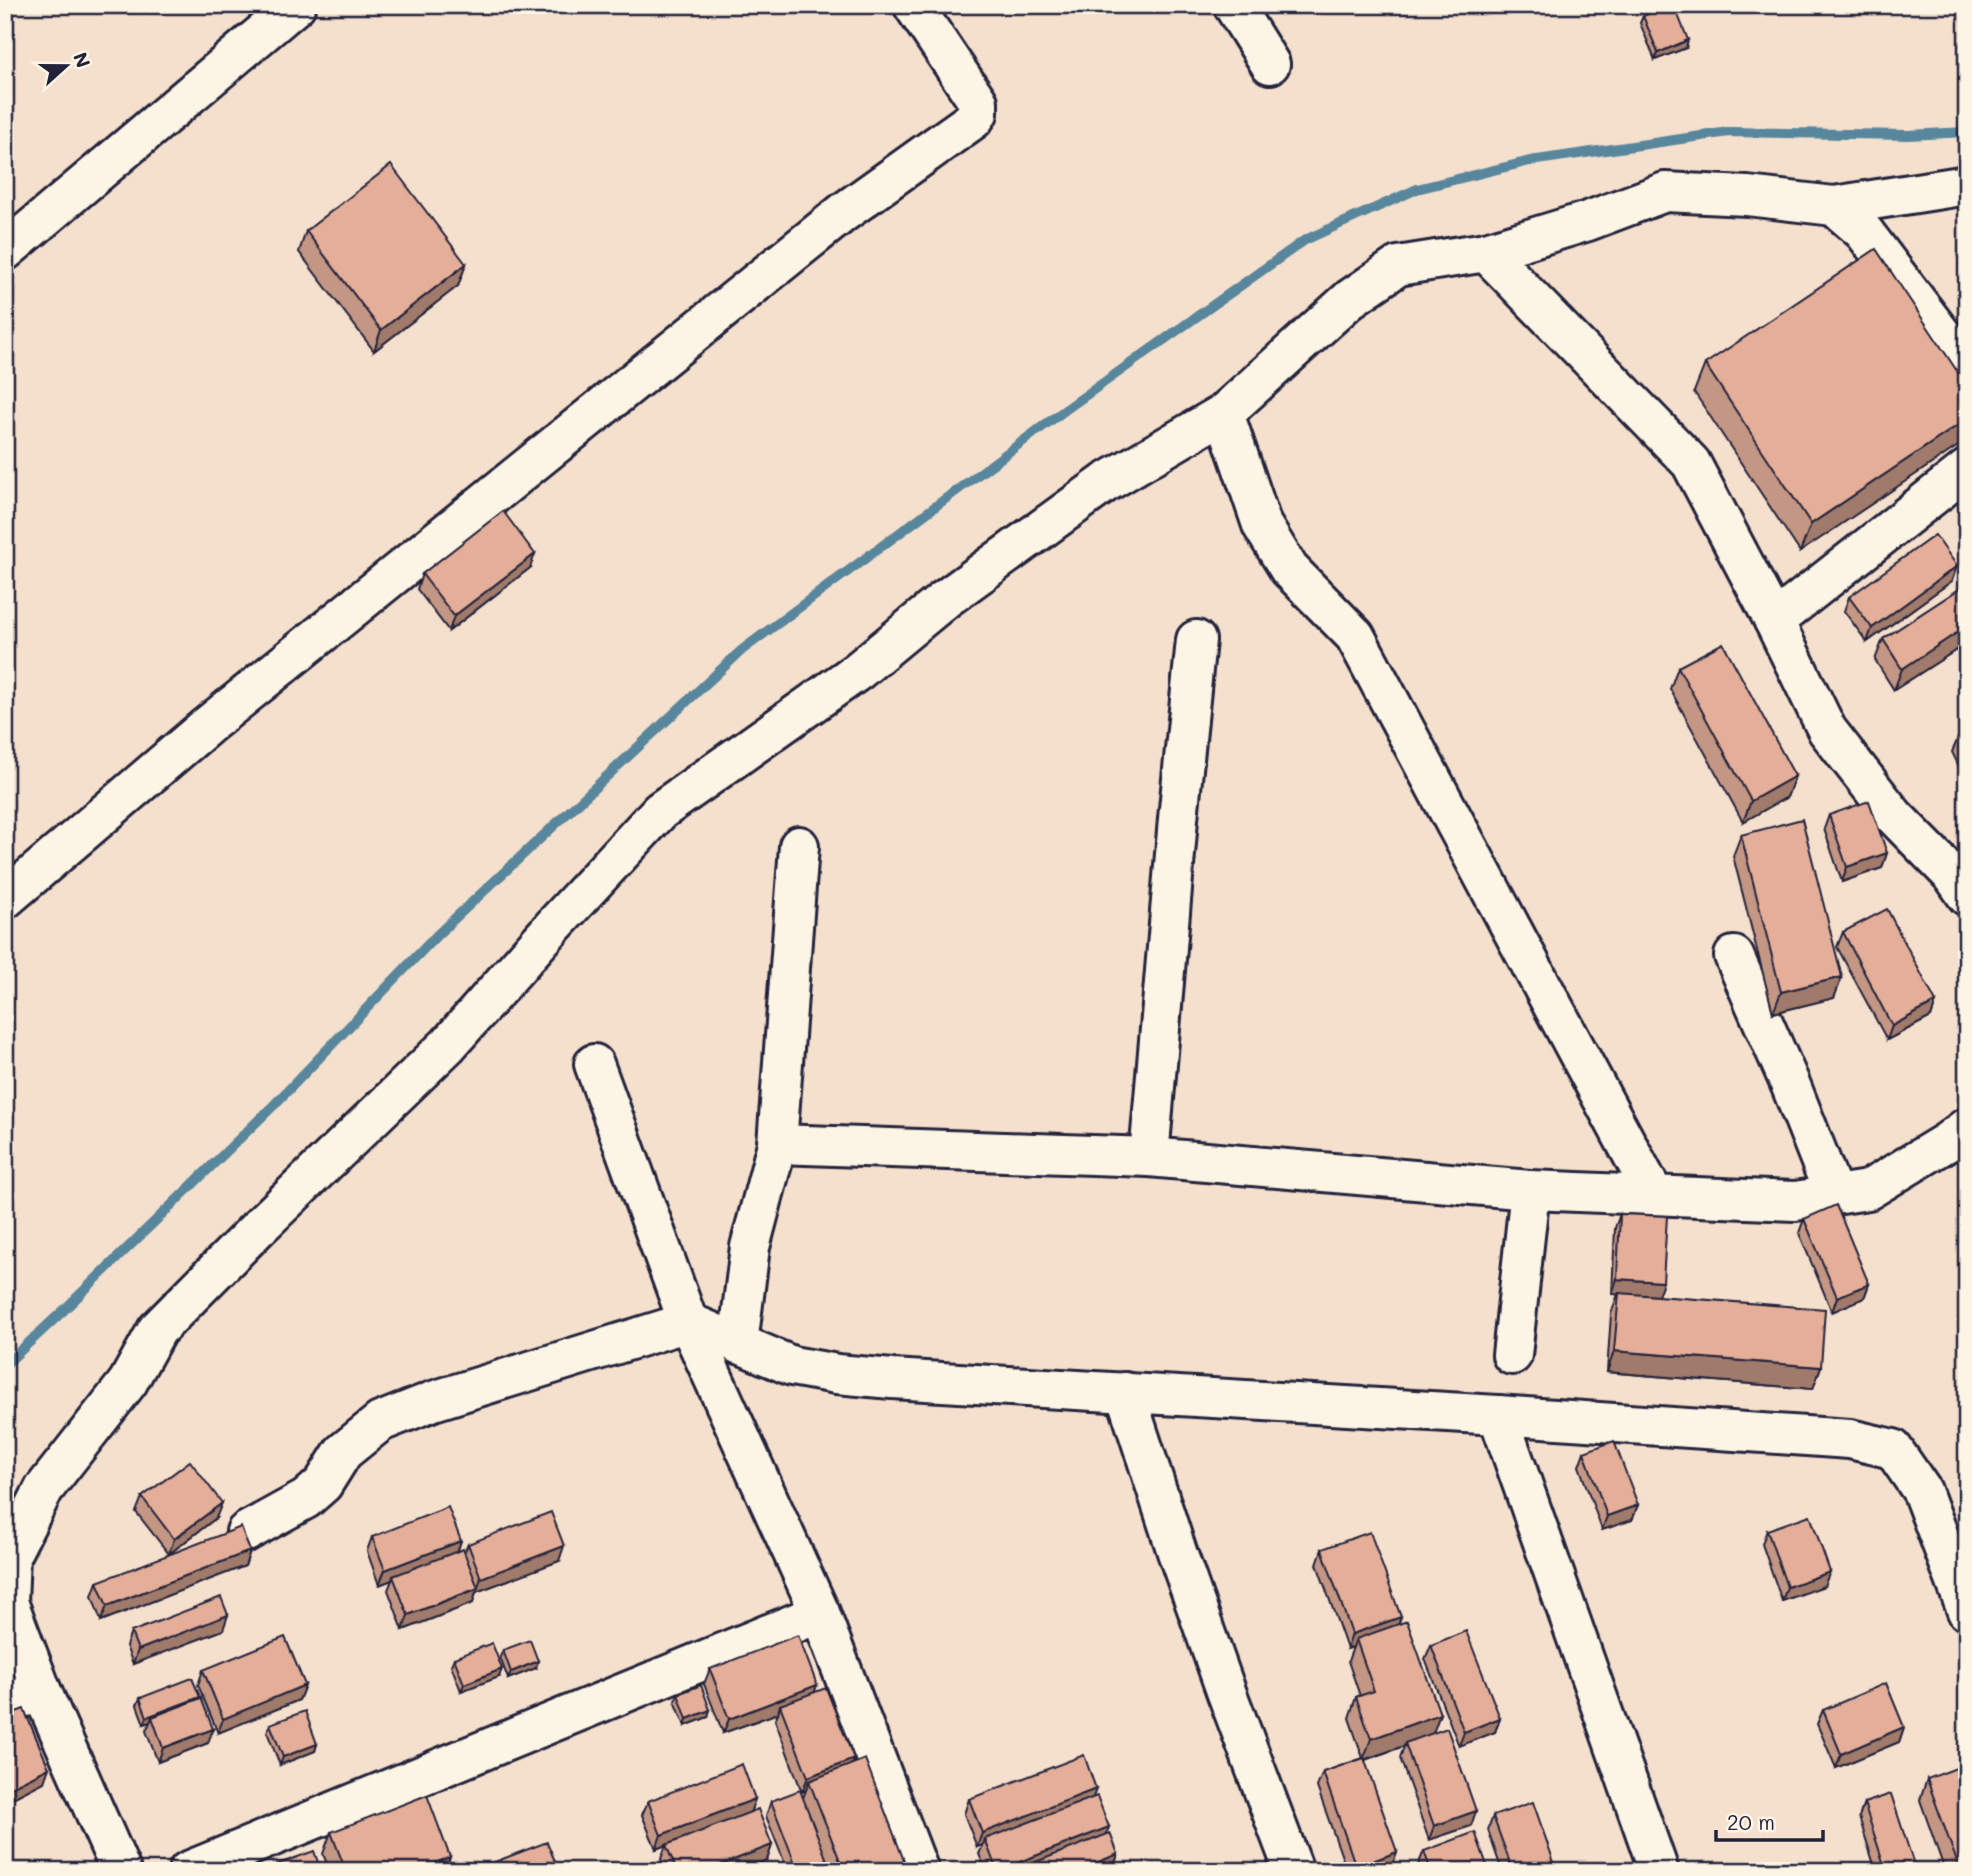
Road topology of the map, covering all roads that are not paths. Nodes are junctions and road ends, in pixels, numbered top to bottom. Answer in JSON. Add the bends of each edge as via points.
{"nodes":[{"id":1,"x":296,"y":5,"type":"edge"},
{"id":2,"x":913,"y":5,"type":"edge"},
{"id":3,"x":1233,"y":5,"type":"edge"},
{"id":4,"x":1270,"y":64,"type":"dead end"},
{"id":5,"x":1967,"y":185,"type":"edge"},
{"id":6,"x":1834,"y":206,"type":"junction"},
{"id":7,"x":5,"y":251,"type":"edge"},
{"id":8,"x":1486,"y":252,"type":"junction"},
{"id":9,"x":1967,"y":368,"type":"edge"},
{"id":10,"x":1224,"y":413,"type":"junction"},
{"id":11,"x":1967,"y":469,"type":"edge"},
{"id":12,"x":1774,"y":621,"type":"junction"},
{"id":13,"x":1196,"y":640,"type":"dead end"},
{"id":14,"x":799,"y":846,"type":"dead end"},
{"id":15,"x":1967,"y":896,"type":"edge"},
{"id":16,"x":5,"y":899,"type":"edge"},
{"id":17,"x":1734,"y":956,"type":"dead end"},
{"id":18,"x":594,"y":1064,"type":"dead end"},
{"id":19,"x":1967,"y":1127,"type":"edge"},
{"id":20,"x":777,"y":1144,"type":"junction"},
{"id":21,"x":1149,"y":1157,"type":"junction"},
{"id":22,"x":1531,"y":1190,"type":"junction"},
{"id":23,"x":1654,"y":1195,"type":"junction"},
{"id":24,"x":1834,"y":1195,"type":"junction"},
{"id":25,"x":688,"y":1322,"type":"junction"},
{"id":26,"x":738,"y":1344,"type":"junction"},
{"id":27,"x":1512,"y":1355,"type":"dead end"},
{"id":28,"x":1125,"y":1392,"type":"junction"},
{"id":29,"x":1498,"y":1415,"type":"junction"},
{"id":30,"x":246,"y":1532,"type":"edge"},
{"id":31,"x":1967,"y":1611,"type":"edge"},
{"id":32,"x":820,"y":1613,"type":"junction"},
{"id":33,"x":42,"y":1692,"type":"junction"},
{"id":34,"x":5,"y":1703,"type":"edge"},
{"id":35,"x":121,"y":1871,"type":"edge"},
{"id":36,"x":188,"y":1871,"type":"edge"},
{"id":37,"x":919,"y":1871,"type":"edge"},
{"id":38,"x":1294,"y":1871,"type":"edge"},
{"id":39,"x":1659,"y":1871,"type":"edge"}],
"edges":[{"from":1,"to":7,"type":"street"},
{"from":2,"to":16,"type":"street","via":[[978,102],[974,120],[816,234],[207,726]]},
{"from":3,"to":4,"type":"street"},
{"from":5,"to":6,"type":"street"},
{"from":6,"to":8,"type":"street","via":[[1747,195],[1665,192]]},
{"from":6,"to":9,"type":"street","via":[[1864,232]]},
{"from":8,"to":10,"type":"street","via":[[1398,266],[1350,299]]},
{"from":8,"to":12,"type":"street","via":[[1691,463]]},
{"from":10,"to":23,"type":"street","via":[[1262,525],[1289,569],[1355,636]]},
{"from":10,"to":33,"type":"street","via":[[1105,483],[944,600],[858,671],[660,811],[449,1045],[157,1330],[128,1382],[44,1489],[10,1556],[8,1602]]},
{"from":11,"to":12,"type":"street"},
{"from":12,"to":15,"type":"street","via":[[1827,730],[1894,816]]},
{"from":13,"to":21,"type":"street"},
{"from":14,"to":20,"type":"street"},
{"from":17,"to":24,"type":"street"},
{"from":18,"to":25,"type":"street"},
{"from":19,"to":24,"type":"street","via":[[1868,1190]]},
{"from":20,"to":21,"type":"street"},
{"from":20,"to":26,"type":"street","via":[[750,1247]]},
{"from":21,"to":22,"type":"street"},
{"from":22,"to":23,"type":"street"},
{"from":22,"to":27,"type":"street"},
{"from":23,"to":24,"type":"street","via":[[1795,1200]]},
{"from":25,"to":26,"type":"street"},
{"from":25,"to":30,"type":"street","via":[[433,1401],[380,1422],[343,1452],[323,1484],[306,1499]]},
{"from":25,"to":32,"type":"street"},
{"from":26,"to":28,"type":"street","via":[[792,1366],[837,1374]]},
{"from":28,"to":29,"type":"street"},
{"from":28,"to":38,"type":"street","via":[[1221,1678]]},
{"from":29,"to":31,"type":"street","via":[[1850,1439],[1893,1449],[1922,1490]]},
{"from":29,"to":39,"type":"street"},
{"from":32,"to":36,"type":"street"},
{"from":32,"to":37,"type":"street"},
{"from":33,"to":34,"type":"street"},
{"from":33,"to":35,"type":"street"}]}
